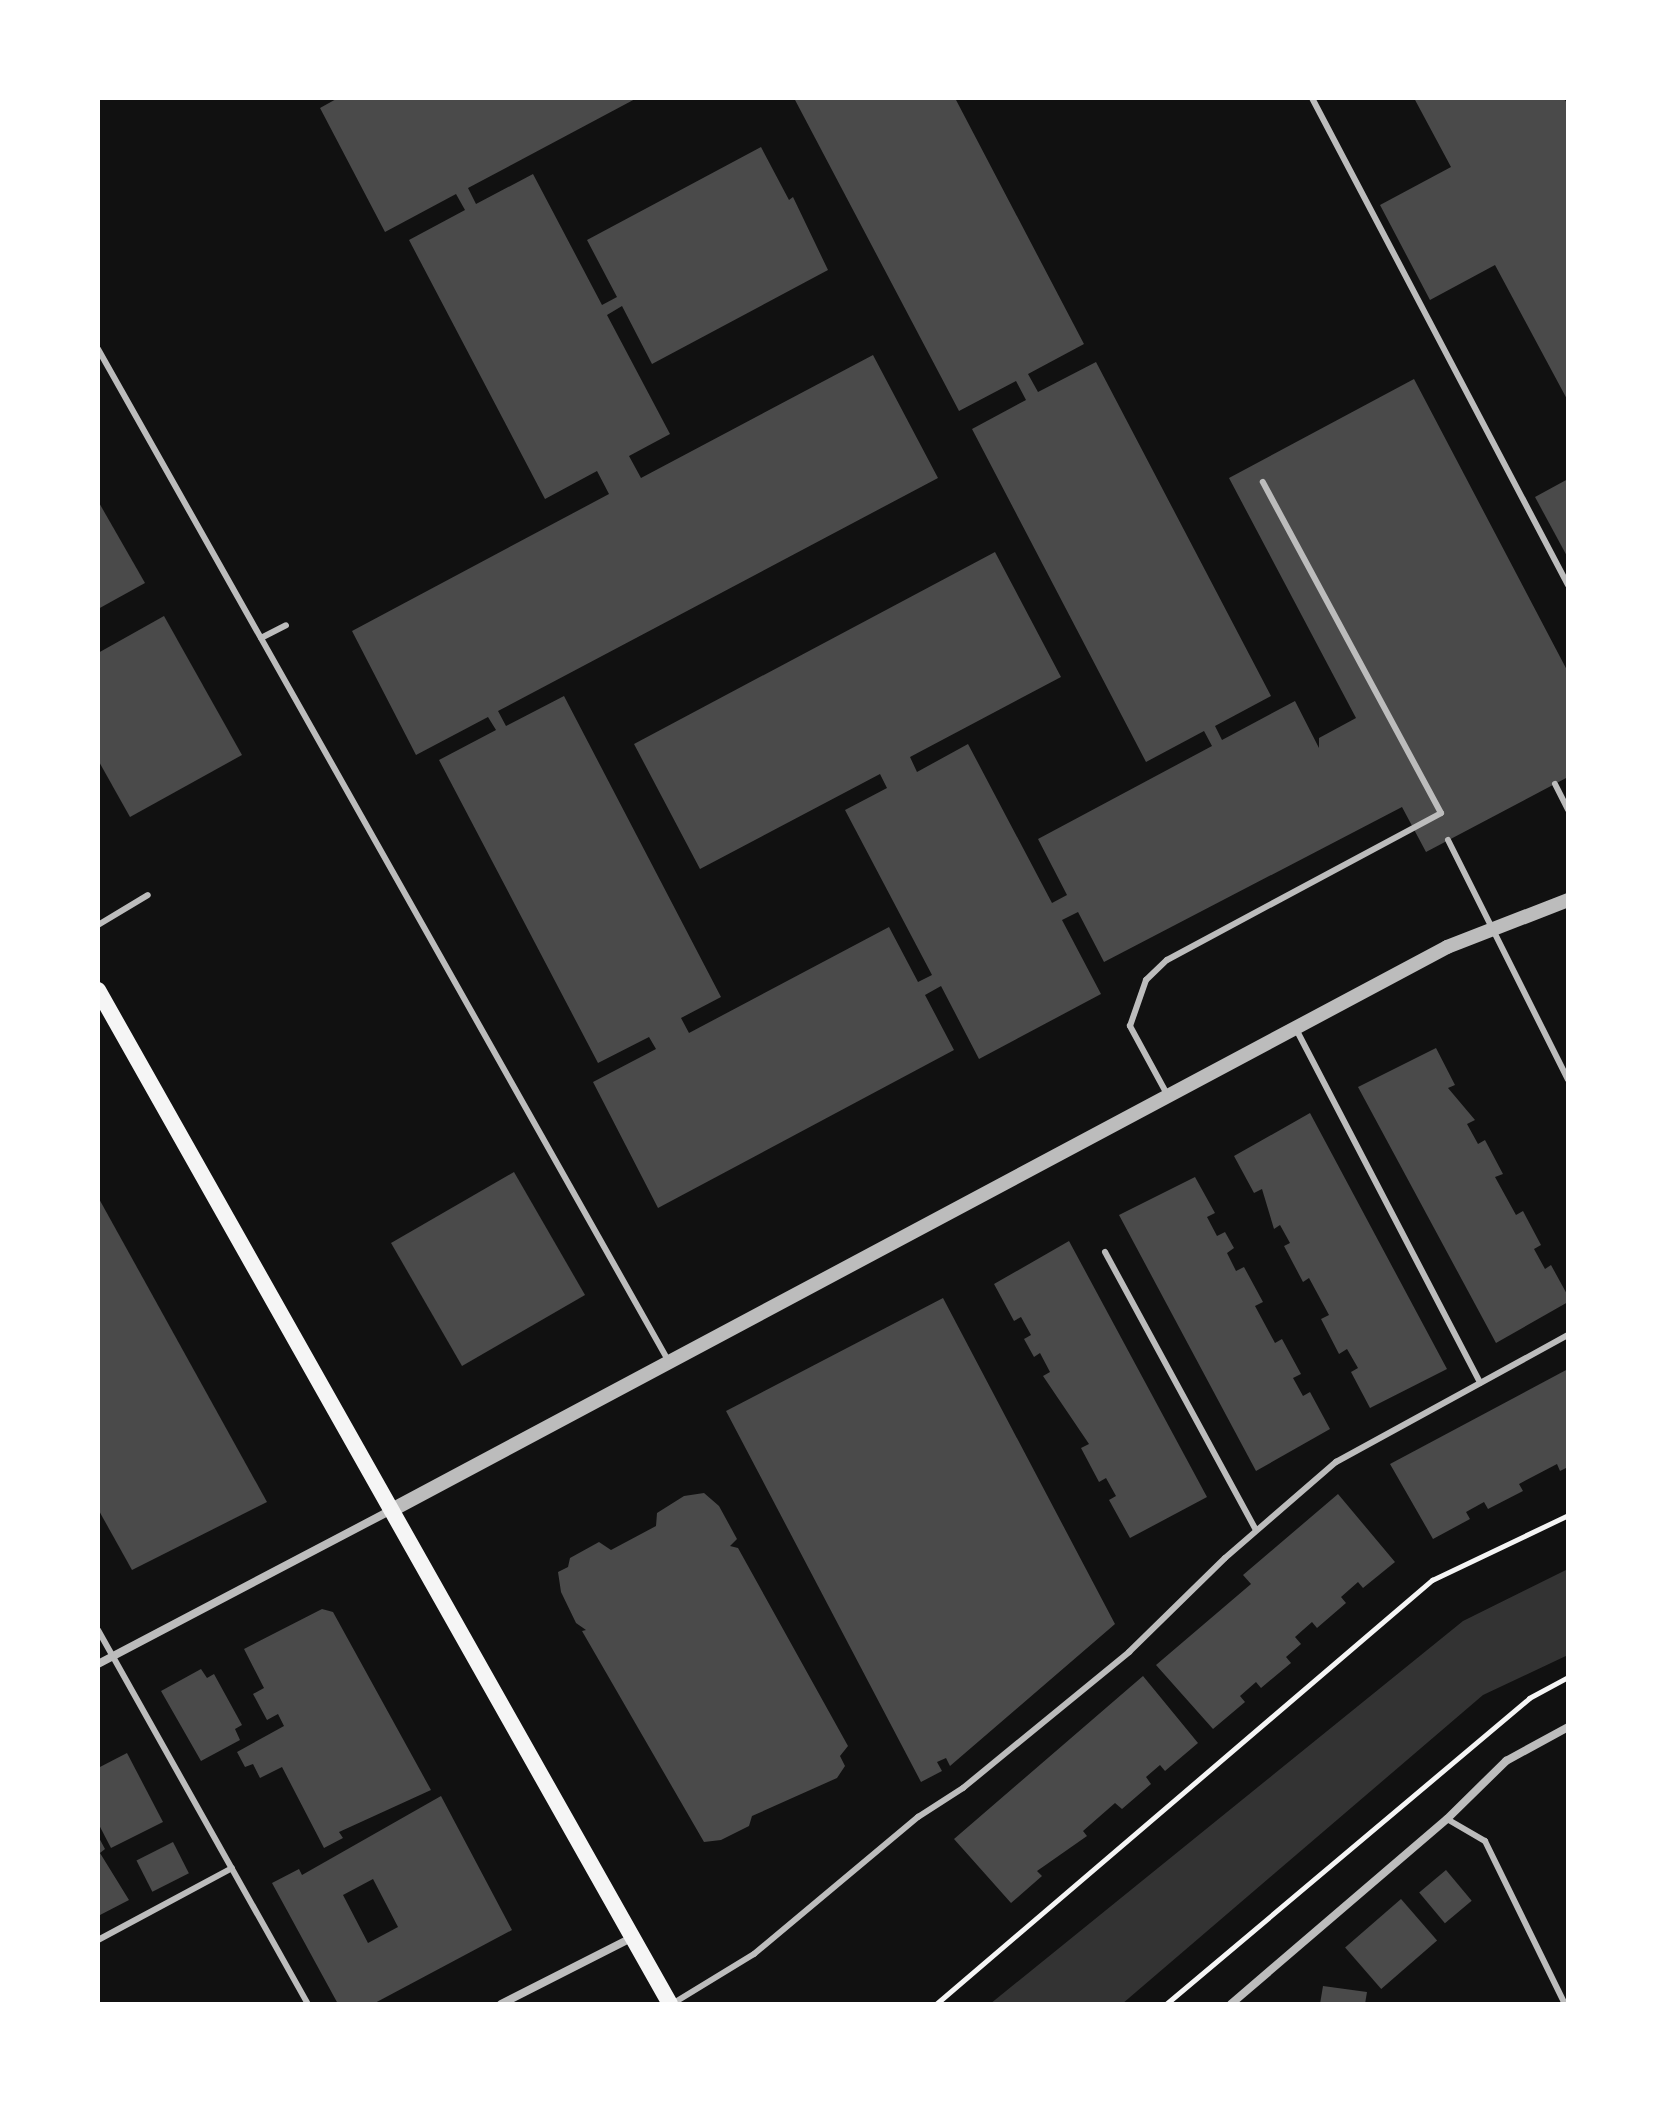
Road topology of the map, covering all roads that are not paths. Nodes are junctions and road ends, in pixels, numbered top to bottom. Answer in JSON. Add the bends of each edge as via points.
{"nodes":[{"id":1,"x":1312,"y":98,"type":"edge"},
{"id":2,"x":98,"y":349,"type":"edge"},
{"id":3,"x":1263,"y":482,"type":"dead end"},
{"id":4,"x":1568,"y":585,"type":"edge"},
{"id":5,"x":286,"y":625,"type":"dead end"},
{"id":6,"x":261,"y":638,"type":"junction"},
{"id":7,"x":1555,"y":784,"type":"dead end"},
{"id":8,"x":1568,"y":810,"type":"edge"},
{"id":9,"x":1448,"y":840,"type":"dead end"},
{"id":10,"x":148,"y":895,"type":"dead end"},
{"id":11,"x":1568,"y":900,"type":"edge"},
{"id":12,"x":98,"y":925,"type":"edge"},
{"id":13,"x":1495,"y":926,"type":"junction"},
{"id":14,"x":98,"y":990,"type":"edge"},
{"id":15,"x":1296,"y":1029,"type":"junction"},
{"id":16,"x":1568,"y":1080,"type":"edge"},
{"id":17,"x":1168,"y":1096,"type":"junction"},
{"id":18,"x":1105,"y":1252,"type":"dead end"},
{"id":19,"x":1568,"y":1335,"type":"edge"},
{"id":20,"x":669,"y":1361,"type":"junction"},
{"id":21,"x":1480,"y":1383,"type":"junction"},
{"id":22,"x":390,"y":1511,"type":"junction"},
{"id":23,"x":1256,"y":1530,"type":"junction"},
{"id":24,"x":98,"y":1630,"type":"edge"},
{"id":25,"x":113,"y":1656,"type":"junction"},
{"id":26,"x":98,"y":1664,"type":"edge"},
{"id":27,"x":1568,"y":1727,"type":"edge"},
{"id":28,"x":1447,"y":1819,"type":"junction"},
{"id":29,"x":232,"y":1868,"type":"junction"},
{"id":30,"x":631,"y":1938,"type":"junction"},
{"id":31,"x":98,"y":1940,"type":"edge"},
{"id":32,"x":308,"y":2004,"type":"edge"},
{"id":33,"x":501,"y":2004,"type":"edge"},
{"id":34,"x":671,"y":2004,"type":"edge"},
{"id":35,"x":1231,"y":2004,"type":"edge"},
{"id":36,"x":1565,"y":2004,"type":"edge"}],
"edges":[{"from":1,"to":4,"type":"lane"},
{"from":2,"to":6,"type":"lane"},
{"from":3,"to":17,"type":"lane","via":[[1441,813],[1167,960],[1146,980],[1130,1026]]},
{"from":5,"to":6,"type":"lane"},
{"from":6,"to":20,"type":"lane"},
{"from":7,"to":8,"type":"lane"},
{"from":9,"to":13,"type":"lane"},
{"from":10,"to":12,"type":"lane"},
{"from":11,"to":13,"type":"street"},
{"from":13,"to":15,"type":"street"},
{"from":13,"to":16,"type":"lane"},
{"from":14,"to":22,"type":"main road"},
{"from":15,"to":17,"type":"street"},
{"from":15,"to":21,"type":"lane"},
{"from":17,"to":20,"type":"street"},
{"from":18,"to":23,"type":"lane"},
{"from":19,"to":21,"type":"lane"},
{"from":20,"to":22,"type":"street"},
{"from":21,"to":23,"type":"lane","via":[[1336,1462]]},
{"from":22,"to":25,"type":"street"},
{"from":22,"to":30,"type":"main road"},
{"from":23,"to":34,"type":"lane","via":[[1129,1652],[963,1788],[918,1817],[754,1954]]},
{"from":24,"to":25,"type":"lane"},
{"from":25,"to":26,"type":"street"},
{"from":25,"to":29,"type":"lane"},
{"from":27,"to":28,"type":"street","via":[[1506,1761]]},
{"from":28,"to":35,"type":"street"},
{"from":28,"to":36,"type":"lane","via":[[1485,1841]]},
{"from":29,"to":31,"type":"lane"},
{"from":29,"to":32,"type":"lane"},
{"from":30,"to":33,"type":"street"},
{"from":30,"to":34,"type":"main road"}]}
